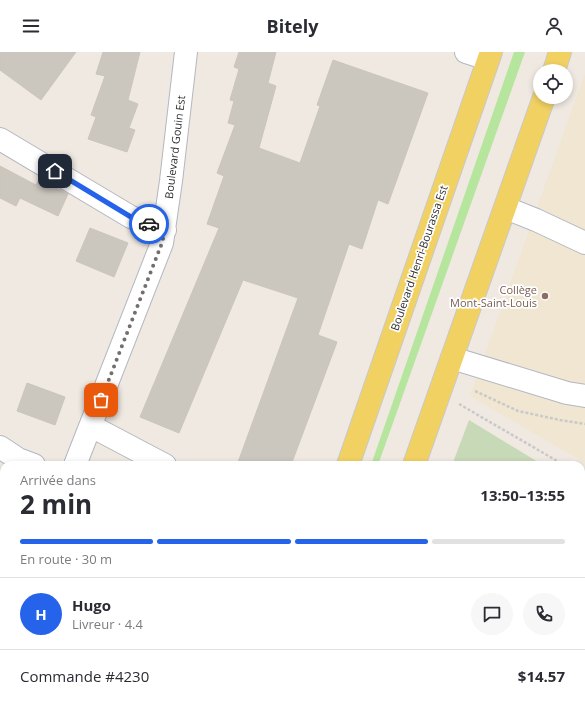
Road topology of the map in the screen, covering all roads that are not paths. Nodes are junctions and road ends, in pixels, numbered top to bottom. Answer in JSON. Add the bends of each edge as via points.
{"nodes":[{"id":1,"x":186,"y":52,"type":"edge"},
{"id":2,"x":466,"y":52,"type":"edge"},
{"id":3,"x":560,"y":52,"type":"edge"},
{"id":4,"x":490,"y":56,"type":"edge"},
{"id":5,"x":556,"y":64,"type":"edge"},
{"id":6,"x":542,"y":104,"type":"edge"},
{"id":7,"x":0,"y":139,"type":"edge"},
{"id":8,"x":506,"y":208,"type":"junction"},
{"id":9,"x":165,"y":230,"type":"junction"},
{"id":10,"x":585,"y":243,"type":"edge"},
{"id":11,"x":452,"y":358,"type":"junction"},
{"id":12,"x":585,"y":396,"type":"edge"},
{"id":13,"x":91,"y":426,"type":"junction"},
{"id":14,"x":0,"y":447,"type":"edge"},
{"id":15,"x":25,"y":461,"type":"edge"},
{"id":16,"x":77,"y":461,"type":"edge"},
{"id":17,"x":157,"y":461,"type":"edge"},
{"id":18,"x":349,"y":461,"type":"edge"},
{"id":19,"x":415,"y":461,"type":"edge"}],
"edges":[{"from":1,"to":9,"type":"street","name":"Boulevard Gouin Est"},
{"from":2,"to":4,"type":"street"},
{"from":3,"to":5,"type":"main road"},
{"from":4,"to":18,"type":"main road","name":"Boulevard Henri-Bourassa Est"},
{"from":6,"to":8,"type":"main road"},
{"from":7,"to":9,"type":"street","via":[[131,217]]},
{"from":8,"to":10,"type":"street"},
{"from":8,"to":11,"type":"main road"},
{"from":9,"to":13,"type":"street","name":"Boulevard Gouin Est","via":[[158,255]]},
{"from":11,"to":12,"type":"street","via":[[567,393]]},
{"from":11,"to":19,"type":"main road"},
{"from":13,"to":16,"type":"street","name":"Boulevard Gouin Est"},
{"from":13,"to":17,"type":"street"},
{"from":14,"to":15,"type":"street"}]}
